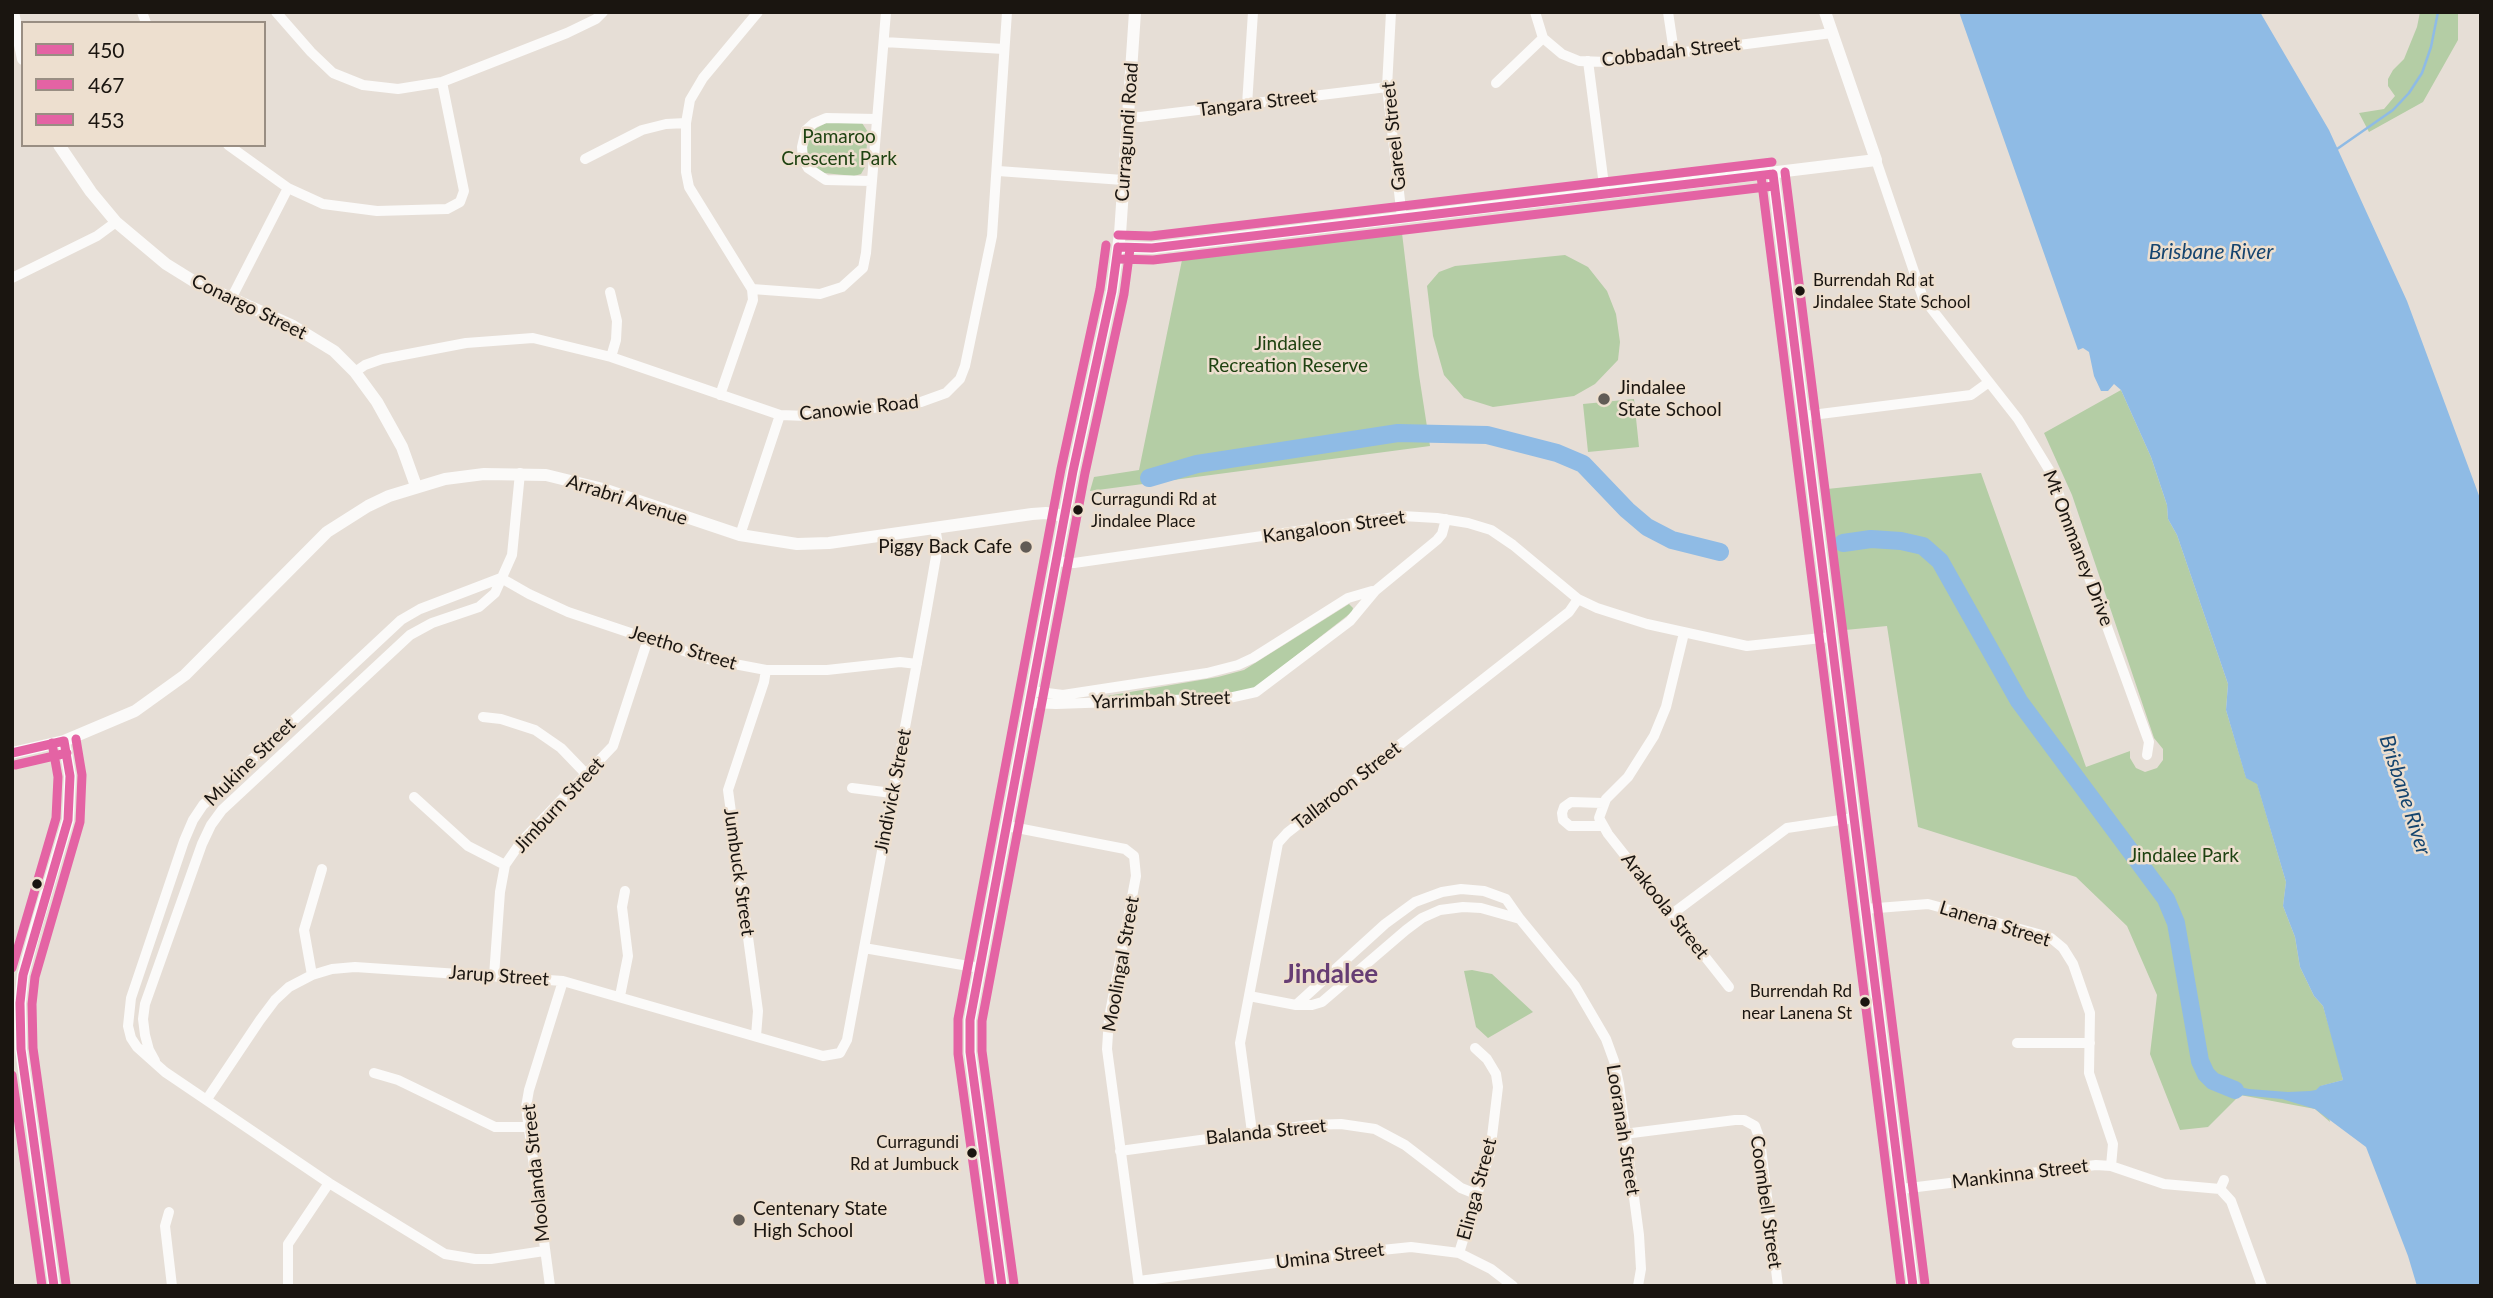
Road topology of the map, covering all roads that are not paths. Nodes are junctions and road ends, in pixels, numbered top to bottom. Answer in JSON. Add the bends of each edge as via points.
{"nodes":[{"id":1,"x":13,"y":12,"type":"edge"},
{"id":2,"x":276,"y":12,"type":"edge"},
{"id":3,"x":603,"y":12,"type":"edge"},
{"id":4,"x":758,"y":12,"type":"edge"},
{"id":5,"x":886,"y":12,"type":"edge"},
{"id":6,"x":1007,"y":12,"type":"edge"},
{"id":7,"x":1135,"y":12,"type":"edge"},
{"id":8,"x":1253,"y":12,"type":"edge"},
{"id":9,"x":1391,"y":12,"type":"edge"},
{"id":10,"x":1535,"y":12,"type":"edge"},
{"id":11,"x":1668,"y":12,"type":"edge"},
{"id":12,"x":1825,"y":12,"type":"edge"},
{"id":13,"x":1832,"y":33,"type":"junction"},
{"id":14,"x":1543,"y":38,"type":"junction"},
{"id":15,"x":884,"y":42,"type":"junction"},
{"id":16,"x":1004,"y":49,"type":"junction"},
{"id":17,"x":21,"y":50,"type":"edge"},
{"id":18,"x":1674,"y":52,"type":"junction"},
{"id":19,"x":1588,"y":61,"type":"junction"},
{"id":20,"x":442,"y":82,"type":"junction"},
{"id":21,"x":1496,"y":83,"type":"dead end"},
{"id":22,"x":1387,"y":87,"type":"junction"},
{"id":23,"x":1247,"y":105,"type":"junction"},
{"id":24,"x":1128,"y":116,"type":"junction"},
{"id":25,"x":876,"y":119,"type":"junction"},
{"id":26,"x":686,"y":123,"type":"junction"},
{"id":27,"x":60,"y":147,"type":"edge"},
{"id":28,"x":231,"y":147,"type":"edge"},
{"id":29,"x":585,"y":159,"type":"dead end"},
{"id":30,"x":1876,"y":160,"type":"junction"},
{"id":31,"x":998,"y":171,"type":"junction"},
{"id":32,"x":1773,"y":174,"type":"junction"},
{"id":33,"x":1123,"y":180,"type":"junction"},
{"id":34,"x":872,"y":181,"type":"junction"},
{"id":35,"x":288,"y":188,"type":"junction"},
{"id":36,"x":1605,"y":193,"type":"junction"},
{"id":37,"x":1402,"y":218,"type":"junction"},
{"id":38,"x":116,"y":222,"type":"junction"},
{"id":39,"x":1118,"y":247,"type":"junction"},
{"id":40,"x":12,"y":278,"type":"edge"},
{"id":41,"x":752,"y":289,"type":"junction"},
{"id":42,"x":610,"y":292,"type":"dead end"},
{"id":43,"x":232,"y":297,"type":"junction"},
{"id":44,"x":611,"y":357,"type":"junction"},
{"id":45,"x":355,"y":372,"type":"junction"},
{"id":46,"x":1989,"y":382,"type":"junction"},
{"id":47,"x":720,"y":395,"type":"junction"},
{"id":48,"x":780,"y":415,"type":"junction"},
{"id":49,"x":1804,"y":416,"type":"junction"},
{"id":50,"x":520,"y":474,"type":"junction"},
{"id":51,"x":416,"y":486,"type":"junction"},
{"id":52,"x":1065,"y":516,"type":"junction"},
{"id":53,"x":1446,"y":519,"type":"junction"},
{"id":54,"x":934,"y":527,"type":"junction"},
{"id":55,"x":740,"y":535,"type":"junction"},
{"id":56,"x":1057,"y":561,"type":"junction"},
{"id":57,"x":501,"y":578,"type":"junction"},
{"id":58,"x":1379,"y":588,"type":"junction"},
{"id":59,"x":1578,"y":598,"type":"junction"},
{"id":60,"x":1684,"y":633,"type":"junction"},
{"id":61,"x":1831,"y":637,"type":"junction"},
{"id":62,"x":648,"y":639,"type":"junction"},
{"id":63,"x":917,"y":664,"type":"junction"},
{"id":64,"x":766,"y":670,"type":"junction"},
{"id":65,"x":1030,"y":697,"type":"junction"},
{"id":66,"x":483,"y":717,"type":"dead end"},
{"id":67,"x":64,"y":741,"type":"junction"},
{"id":68,"x":12,"y":744,"type":"edge"},
{"id":69,"x":12,"y":753,"type":"edge"},
{"id":70,"x":2147,"y":755,"type":"dead end"},
{"id":71,"x":587,"y":775,"type":"junction"},
{"id":72,"x":852,"y":788,"type":"dead end"},
{"id":73,"x":892,"y":793,"type":"junction"},
{"id":74,"x":414,"y":797,"type":"dead end"},
{"id":75,"x":1603,"y":803,"type":"junction"},
{"id":76,"x":1854,"y":818,"type":"junction"},
{"id":77,"x":1601,"y":825,"type":"junction"},
{"id":78,"x":1007,"y":826,"type":"junction"},
{"id":79,"x":505,"y":865,"type":"junction"},
{"id":80,"x":322,"y":869,"type":"dead end"},
{"id":81,"x":625,"y":891,"type":"dead end"},
{"id":82,"x":1866,"y":909,"type":"junction"},
{"id":83,"x":1672,"y":914,"type":"junction"},
{"id":84,"x":1520,"y":919,"type":"junction"},
{"id":85,"x":864,"y":947,"type":"junction"},
{"id":86,"x":980,"y":968,"type":"junction"},
{"id":87,"x":312,"y":975,"type":"junction"},
{"id":88,"x":494,"y":976,"type":"junction"},
{"id":89,"x":563,"y":981,"type":"junction"},
{"id":90,"x":1729,"y":987,"type":"dead end"},
{"id":91,"x":620,"y":996,"type":"junction"},
{"id":92,"x":1249,"y":996,"type":"junction"},
{"id":93,"x":1296,"y":1005,"type":"junction"},
{"id":94,"x":17,"y":1030,"type":"edge"},
{"id":95,"x":756,"y":1036,"type":"junction"},
{"id":96,"x":2017,"y":1043,"type":"dead end"},
{"id":97,"x":2090,"y":1043,"type":"junction"},
{"id":98,"x":1475,"y":1048,"type":"dead end"},
{"id":99,"x":840,"y":1053,"type":"joint"},
{"id":100,"x":164,"y":1072,"type":"junction"},
{"id":101,"x":374,"y":1073,"type":"dead end"},
{"id":102,"x":207,"y":1099,"type":"junction"},
{"id":103,"x":527,"y":1127,"type":"junction"},
{"id":104,"x":1252,"y":1132,"type":"junction"},
{"id":105,"x":1624,"y":1134,"type":"junction"},
{"id":106,"x":1120,"y":1151,"type":"junction"},
{"id":107,"x":2111,"y":1166,"type":"junction"},
{"id":108,"x":329,"y":1183,"type":"junction"},
{"id":109,"x":1901,"y":1189,"type":"junction"},
{"id":110,"x":1476,"y":1194,"type":"junction"},
{"id":111,"x":169,"y":1212,"type":"dead end"},
{"id":112,"x":544,"y":1251,"type":"junction"},
{"id":113,"x":1459,"y":1253,"type":"junction"},
{"id":114,"x":1139,"y":1284,"type":"edge"},
{"id":115,"x":54,"y":1286,"type":"edge"},
{"id":116,"x":172,"y":1286,"type":"edge"},
{"id":117,"x":288,"y":1286,"type":"edge"},
{"id":118,"x":550,"y":1286,"type":"edge"},
{"id":119,"x":1002,"y":1286,"type":"edge"},
{"id":120,"x":1513,"y":1286,"type":"edge"},
{"id":121,"x":1638,"y":1286,"type":"edge"},
{"id":122,"x":1778,"y":1286,"type":"edge"},
{"id":123,"x":1913,"y":1286,"type":"edge"},
{"id":124,"x":2262,"y":1286,"type":"edge"}],
"edges":[{"from":1,"to":17,"type":"street"},
{"from":2,"to":20,"type":"street","via":[[333,73],[363,85],[398,89]]},
{"from":3,"to":20,"type":"street","via":[[568,33]]},
{"from":4,"to":26,"type":"street","via":[[703,78],[690,100]]},
{"from":5,"to":15,"type":"street"},
{"from":6,"to":16,"type":"street","name":"Canowie Road"},
{"from":7,"to":24,"type":"street","name":"Curragundi Road"},
{"from":8,"to":23,"type":"street"},
{"from":9,"to":22,"type":"street","name":"Gareel Street"},
{"from":10,"to":14,"type":"street"},
{"from":11,"to":18,"type":"street"},
{"from":12,"to":13,"type":"street","name":"Mt Ommaney Drive"},
{"from":13,"to":18,"type":"street","name":"Cobbadah Street"},
{"from":13,"to":30,"type":"street","name":"Mt Ommaney Drive"},
{"from":14,"to":19,"type":"street","name":"Cobbadah Street","via":[[1562,54]]},
{"from":14,"to":21,"type":"street"},
{"from":15,"to":16,"type":"street"},
{"from":15,"to":25,"type":"street"},
{"from":16,"to":31,"type":"street","name":"Canowie Road"},
{"from":18,"to":19,"type":"street","name":"Cobbadah Street"},
{"from":19,"to":36,"type":"street"},
{"from":20,"to":35,"type":"street","via":[[464,191],[460,202],[447,209],[377,211],[323,204]]},
{"from":22,"to":23,"type":"street","name":"Tangara Street"},
{"from":22,"to":37,"type":"street","name":"Gareel Street"},
{"from":23,"to":24,"type":"street","name":"Tangara Street"},
{"from":24,"to":33,"type":"street","name":"Curragundi Road"},
{"from":25,"to":34,"type":"street"},
{"from":25,"to":34,"type":"street","via":[[826,118],[806,130],[802,147],[808,169],[826,180]]},
{"from":26,"to":29,"type":"street","via":[[642,130]]},
{"from":26,"to":41,"type":"street","via":[[689,187]]},
{"from":27,"to":38,"type":"street","name":"Conargo Street"},
{"from":28,"to":35,"type":"street"},
{"from":30,"to":32,"type":"street"},
{"from":30,"to":46,"type":"street","name":"Mt Ommaney Drive","via":[[1923,298]]},
{"from":31,"to":33,"type":"street"},
{"from":31,"to":48,"type":"street","name":"Canowie Road","via":[[992,236],[960,379],[946,393],[920,402]]},
{"from":32,"to":36,"type":"street"},
{"from":32,"to":49,"type":"street"},
{"from":33,"to":39,"type":"street","name":"Curragundi Road"},
{"from":34,"to":41,"type":"street","via":[[863,268],[852,281],[810,295]]},
{"from":35,"to":43,"type":"street"},
{"from":36,"to":37,"type":"street"},
{"from":37,"to":39,"type":"street","via":[[1152,248]]},
{"from":38,"to":40,"type":"street"},
{"from":38,"to":43,"type":"street","name":"Conargo Street","via":[[166,264]]},
{"from":39,"to":52,"type":"street","name":"Curragundi Road"},
{"from":41,"to":47,"type":"street","via":[[753,300]]},
{"from":42,"to":44,"type":"street","via":[[617,321]]},
{"from":43,"to":45,"type":"street","name":"Conargo Street","via":[[293,326],[334,351]]},
{"from":44,"to":45,"type":"street","name":"Canowie Road","via":[[533,338],[503,339],[382,359]]},
{"from":44,"to":47,"type":"street","name":"Canowie Road"},
{"from":45,"to":51,"type":"street","name":"Conargo Street","via":[[402,447]]},
{"from":46,"to":49,"type":"street","via":[[1971,395]]},
{"from":46,"to":70,"type":"street","name":"Mt Ommaney Drive","via":[[2051,473],[2149,742]]},
{"from":47,"to":48,"type":"street","name":"Canowie Road"},
{"from":48,"to":55,"type":"street"},
{"from":49,"to":61,"type":"street"},
{"from":50,"to":51,"type":"street","name":"Arrabri Avenue","via":[[484,474]]},
{"from":50,"to":55,"type":"street","name":"Arrabri Avenue","via":[[603,489]]},
{"from":50,"to":57,"type":"street","name":"Mukine Street","via":[[512,555]]},
{"from":51,"to":67,"type":"street","name":"Arrabri Avenue","via":[[369,506],[327,532],[174,685],[135,711]]},
{"from":52,"to":54,"type":"street","name":"Arrabri Avenue","via":[[1032,514]]},
{"from":52,"to":56,"type":"street","name":"Curragundi Road"},
{"from":53,"to":56,"type":"street","name":"Kangaloon Street","via":[[1402,516],[1074,563]]},
{"from":53,"to":58,"type":"street","name":"Yarrimbah Street","via":[[1437,540]]},
{"from":53,"to":59,"type":"street","name":"Kangaloon Street","via":[[1494,532]]},
{"from":54,"to":55,"type":"street","name":"Arrabri Avenue","via":[[828,543],[797,544]]},
{"from":54,"to":63,"type":"street","name":"Jindivick Street","via":[[938,545]]},
{"from":56,"to":65,"type":"street","name":"Curragundi Road"},
{"from":57,"to":62,"type":"street","name":"Jeetho Street","via":[[568,612]]},
{"from":57,"to":100,"type":"street","name":"Mukine Street","via":[[495,593],[479,607],[427,625],[406,639],[214,820],[144,1008],[148,1047]]},
{"from":57,"to":100,"type":"street","name":"Mukine Street","via":[[401,620],[200,810],[184,841],[129,1007],[133,1042]]},
{"from":58,"to":65,"type":"street","name":"Yarrimbah Street","via":[[1348,598],[1238,665]]},
{"from":58,"to":65,"type":"street","name":"Yarrimbah Street","via":[[1347,623],[1266,686],[1247,695],[1082,704]]},
{"from":59,"to":60,"type":"street","name":"Kangaloon Street","via":[[1597,608]]},
{"from":59,"to":92,"type":"street","name":"Tallaroon Street","via":[[1569,612],[1278,843]]},
{"from":60,"to":61,"type":"street","name":"Kangaloon Street","via":[[1747,646]]},
{"from":60,"to":75,"type":"street","via":[[1654,736],[1628,777]]},
{"from":61,"to":76,"type":"street"},
{"from":62,"to":64,"type":"street","name":"Jeetho Street","via":[[708,659]]},
{"from":62,"to":71,"type":"street","name":"Jimburn Street","via":[[613,746]]},
{"from":63,"to":64,"type":"street","name":"Jeetho Street"},
{"from":63,"to":73,"type":"street","name":"Jindivick Street"},
{"from":64,"to":95,"type":"street","name":"Jumbuck Street","via":[[728,790],[758,1010]]},
{"from":65,"to":78,"type":"street","name":"Curragundi Road"},
{"from":66,"to":71,"type":"street","via":[[535,730]]},
{"from":67,"to":68,"type":"street","name":"Arrabri Avenue"},
{"from":67,"to":69,"type":"street","name":"Arrabri Avenue"},
{"from":67,"to":94,"type":"street","via":[[70,776],[68,820],[23,975]]},
{"from":71,"to":79,"type":"street","name":"Jimburn Street","via":[[521,842]]},
{"from":72,"to":73,"type":"street"},
{"from":73,"to":85,"type":"street","name":"Jindivick Street"},
{"from":74,"to":79,"type":"street","via":[[468,846]]},
{"from":75,"to":77,"type":"street"},
{"from":75,"to":77,"type":"street","via":[[1571,802],[1562,815],[1570,826]]},
{"from":76,"to":82,"type":"street"},
{"from":76,"to":83,"type":"street","via":[[1787,828]]},
{"from":77,"to":83,"type":"street","name":"Arakoola Street"},
{"from":78,"to":86,"type":"street","name":"Curragundi Road"},
{"from":78,"to":106,"type":"street","name":"Moolingal Street","via":[[1125,849],[1133,856],[1136,876],[1107,1032]]},
{"from":79,"to":88,"type":"street","name":"Jimburn Street"},
{"from":80,"to":87,"type":"street","via":[[304,930]]},
{"from":81,"to":91,"type":"street","via":[[622,906],[628,956]]},
{"from":82,"to":97,"type":"street","name":"Lanena Street","via":[[1928,904],[2051,937],[2073,964],[2091,1013]]},
{"from":82,"to":109,"type":"street"},
{"from":83,"to":90,"type":"street","name":"Arakoola Street"},
{"from":84,"to":93,"type":"street","via":[[1481,908],[1440,910],[1406,930],[1322,1002]]},
{"from":84,"to":93,"type":"street","name":"Looranah Street","via":[[1506,899],[1484,891],[1442,892],[1415,902]]},
{"from":84,"to":105,"type":"street","name":"Looranah Street","via":[[1575,986],[1606,1039],[1619,1084]]},
{"from":85,"to":86,"type":"street"},
{"from":85,"to":99,"type":"street","name":"Jindivick Street","via":[[847,1040]]},
{"from":86,"to":119,"type":"street","name":"Curragundi Road","via":[[970,1020],[970,1052]]},
{"from":87,"to":88,"type":"street","name":"Jarup Street","via":[[355,967]]},
{"from":87,"to":102,"type":"street","name":"Jarup Street","via":[[275,1000]]},
{"from":88,"to":89,"type":"street","name":"Jarup Street"},
{"from":89,"to":91,"type":"street","name":"Jarup Street"},
{"from":89,"to":103,"type":"street","name":"Moolanda Street","via":[[528,1090]]},
{"from":91,"to":95,"type":"street","name":"Jarup Street"},
{"from":92,"to":93,"type":"street"},
{"from":92,"to":104,"type":"street","name":"Tallaroon Street","via":[[1240,1043]]},
{"from":94,"to":115,"type":"street"},
{"from":95,"to":99,"type":"street","name":"Jarup Street","via":[[823,1056]]},
{"from":96,"to":97,"type":"street"},
{"from":97,"to":107,"type":"street","name":"Lanena Street","via":[[2089,1073],[2113,1144]]},
{"from":98,"to":110,"type":"street","name":"Elinga Street","via":[[1496,1074],[1498,1087],[1490,1153]]},
{"from":100,"to":102,"type":"street","name":"Mukine Street"},
{"from":101,"to":103,"type":"street","via":[[495,1127]]},
{"from":102,"to":108,"type":"street","name":"Mukine Street"},
{"from":103,"to":112,"type":"street","name":"Moolanda Street"},
{"from":104,"to":106,"type":"street","name":"Balanda Street"},
{"from":104,"to":110,"type":"street","name":"Balanda Street","via":[[1341,1124],[1376,1129]]},
{"from":105,"to":121,"type":"street","name":"Looranah Street","via":[[1640,1246]]},
{"from":105,"to":122,"type":"street","name":"Coombell Street","via":[[1735,1120],[1755,1126]]},
{"from":106,"to":114,"type":"street","name":"Moolingal Street"},
{"from":107,"to":109,"type":"street","name":"Mankinna Street"},
{"from":107,"to":124,"type":"street","name":"Mankinna Street","via":[[2164,1184],[2222,1184]]},
{"from":108,"to":112,"type":"street","name":"Mukine Street","via":[[445,1254],[491,1259]]},
{"from":108,"to":117,"type":"street","via":[[288,1244]]},
{"from":109,"to":123,"type":"street"},
{"from":110,"to":113,"type":"street","name":"Elinga Street"},
{"from":111,"to":116,"type":"street","via":[[165,1226]]},
{"from":112,"to":118,"type":"street","name":"Moolanda Street"},
{"from":113,"to":114,"type":"street","name":"Umina Street","via":[[1393,1248]]},
{"from":113,"to":120,"type":"street","name":"Umina Street"}]}
